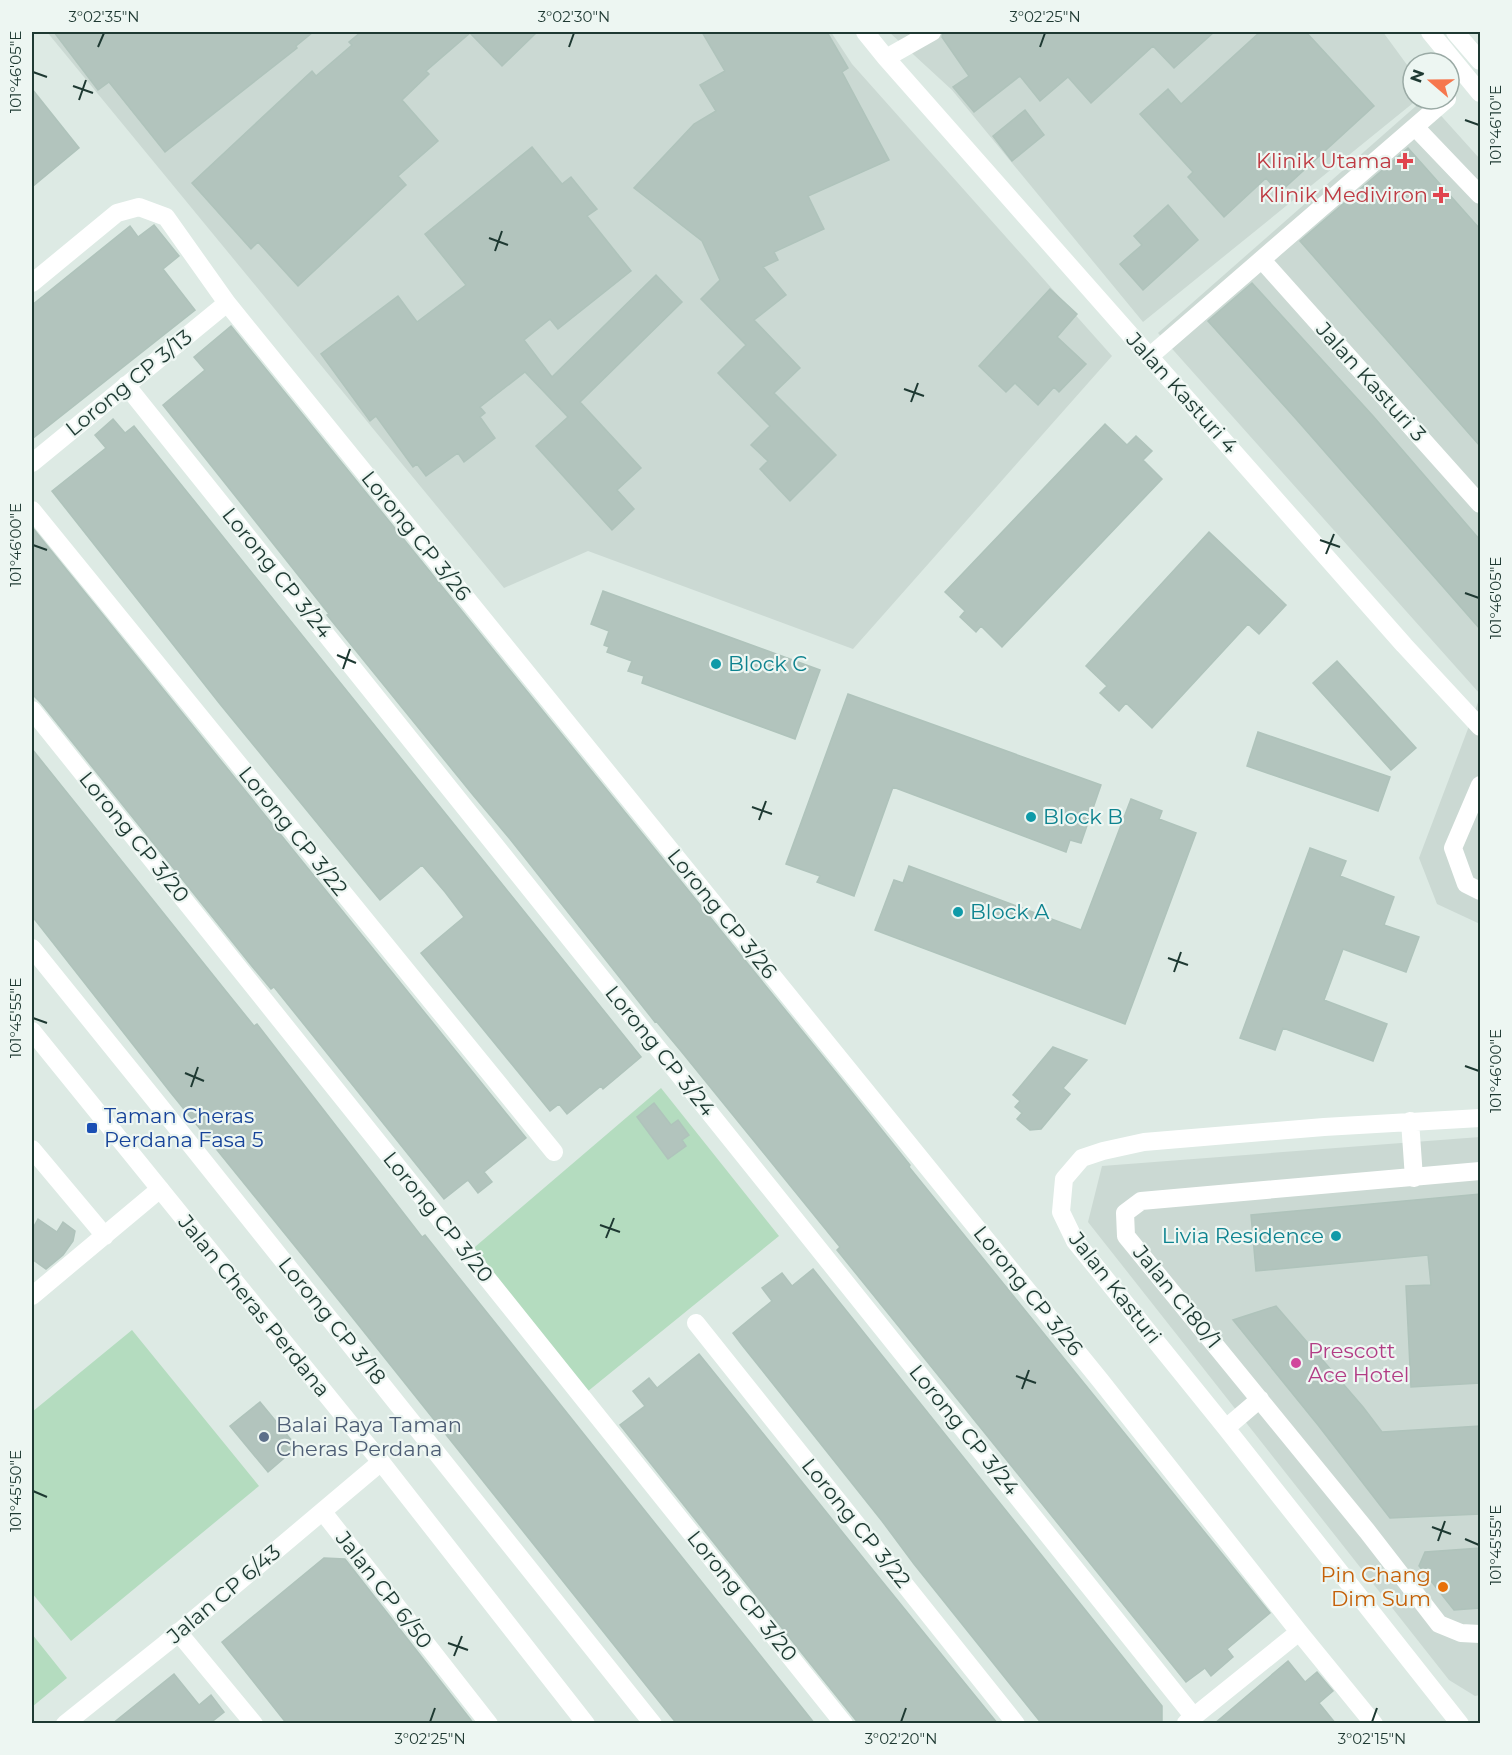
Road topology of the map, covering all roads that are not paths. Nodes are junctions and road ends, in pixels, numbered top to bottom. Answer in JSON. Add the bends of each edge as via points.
{"nodes":[{"id":1,"x":865,"y":32,"type":"edge"},
{"id":2,"x":1430,"y":32,"type":"edge"},
{"id":3,"x":1455,"y":32,"type":"edge"},
{"id":4,"x":922,"y":34,"type":"edge"},
{"id":5,"x":885,"y":58,"type":"junction"},
{"id":6,"x":1480,"y":61,"type":"edge"},
{"id":7,"x":1477,"y":81,"type":"edge"},
{"id":8,"x":1461,"y":90,"type":"edge"},
{"id":9,"x":1433,"y":111,"type":"edge"},
{"id":10,"x":1415,"y":127,"type":"junction"},
{"id":11,"x":1480,"y":195,"type":"edge"},
{"id":12,"x":1262,"y":260,"type":"junction"},
{"id":13,"x":32,"y":283,"type":"edge"},
{"id":14,"x":227,"y":303,"type":"junction"},
{"id":15,"x":1149,"y":357,"type":"junction"},
{"id":16,"x":126,"y":385,"type":"junction"},
{"id":17,"x":32,"y":463,"type":"edge"},
{"id":18,"x":1480,"y":504,"type":"edge"},
{"id":19,"x":32,"y":510,"type":"edge"},
{"id":20,"x":32,"y":710,"type":"edge"},
{"id":21,"x":1480,"y":727,"type":"edge"},
{"id":22,"x":1480,"y":785,"type":"edge"},
{"id":23,"x":1480,"y":891,"type":"edge"},
{"id":24,"x":32,"y":948,"type":"edge"},
{"id":25,"x":32,"y":1031,"type":"edge"},
{"id":26,"x":1480,"y":1118,"type":"edge"},
{"id":27,"x":1410,"y":1121,"type":"junction"},
{"id":28,"x":32,"y":1149,"type":"edge"},
{"id":29,"x":555,"y":1152,"type":"dead end"},
{"id":30,"x":1480,"y":1171,"type":"edge"},
{"id":31,"x":1414,"y":1178,"type":"junction"},
{"id":32,"x":160,"y":1189,"type":"junction"},
{"id":33,"x":105,"y":1236,"type":"junction"},
{"id":34,"x":32,"y":1296,"type":"edge"},
{"id":35,"x":696,"y":1323,"type":"dead end"},
{"id":36,"x":1260,"y":1400,"type":"junction"},
{"id":37,"x":1226,"y":1428,"type":"junction"},
{"id":38,"x":381,"y":1462,"type":"junction"},
{"id":39,"x":323,"y":1512,"type":"junction"},
{"id":40,"x":178,"y":1632,"type":"junction"},
{"id":41,"x":1299,"y":1632,"type":"junction"},
{"id":42,"x":1480,"y":1634,"type":"edge"},
{"id":43,"x":1190,"y":1720,"type":"edge"},
{"id":44,"x":65,"y":1724,"type":"edge"},
{"id":45,"x":254,"y":1724,"type":"edge"},
{"id":46,"x":489,"y":1724,"type":"edge"},
{"id":47,"x":586,"y":1724,"type":"edge"},
{"id":48,"x":652,"y":1724,"type":"edge"},
{"id":49,"x":844,"y":1724,"type":"edge"},
{"id":50,"x":1016,"y":1724,"type":"edge"},
{"id":51,"x":1374,"y":1724,"type":"edge"},
{"id":52,"x":1460,"y":1724,"type":"edge"}],
"edges":[{"from":1,"to":5,"type":"street","name":"Jalan Kasturi 4"},
{"from":2,"to":7,"type":"street"},
{"from":3,"to":6,"type":"street"},
{"from":4,"to":5,"type":"street"},
{"from":5,"to":15,"type":"street","name":"Jalan Kasturi 4"},
{"from":7,"to":8,"type":"street"},
{"from":9,"to":10,"type":"street"},
{"from":10,"to":11,"type":"street"},
{"from":10,"to":12,"type":"street"},
{"from":12,"to":15,"type":"street"},
{"from":12,"to":18,"type":"street","name":"Jalan Kasturi 3"},
{"from":13,"to":14,"type":"street","name":"Lorong CP 3/26","via":[[117,213],[138,207],[166,217]]},
{"from":14,"to":16,"type":"street","name":"Lorong CP 3/13"},
{"from":14,"to":41,"type":"street","name":"Lorong CP 3/26"},
{"from":15,"to":21,"type":"street","name":"Jalan Kasturi 4"},
{"from":16,"to":17,"type":"street","name":"Lorong CP 3/13"},
{"from":16,"to":43,"type":"street","name":"Lorong CP 3/24"},
{"from":19,"to":29,"type":"street","name":"Lorong CP 3/22"},
{"from":20,"to":49,"type":"street","name":"Lorong CP 3/20"},
{"from":22,"to":23,"type":"street","via":[[1453,848],[1466,884]]},
{"from":24,"to":48,"type":"street","name":"Lorong CP 3/18"},
{"from":25,"to":32,"type":"street","name":"Jalan Cheras Perdana"},
{"from":26,"to":27,"type":"street","name":"Jalan Kasturi"},
{"from":27,"to":31,"type":"street"},
{"from":27,"to":37,"type":"street","name":"Jalan Kasturi","via":[[1144,1142],[1083,1158],[1064,1179],[1061,1212],[1075,1241]]},
{"from":28,"to":33,"type":"street"},
{"from":30,"to":31,"type":"street","name":"Jalan C180/1"},
{"from":31,"to":36,"type":"street","name":"Jalan C180/1","via":[[1141,1201],[1125,1214],[1126,1236]]},
{"from":32,"to":33,"type":"street"},
{"from":32,"to":38,"type":"street","name":"Jalan Cheras Perdana"},
{"from":33,"to":34,"type":"street"},
{"from":35,"to":50,"type":"street","name":"Lorong CP 3/22"},
{"from":36,"to":37,"type":"street"},
{"from":36,"to":42,"type":"street","name":"Jalan C180/1","via":[[1439,1624],[1461,1633]]},
{"from":37,"to":52,"type":"street","name":"Jalan Kasturi"},
{"from":38,"to":39,"type":"street","name":"Jalan CP 6/43"},
{"from":38,"to":47,"type":"street","name":"Jalan Cheras Perdana"},
{"from":39,"to":40,"type":"street","name":"Jalan CP 6/43"},
{"from":39,"to":46,"type":"street","name":"Jalan CP 6/50"},
{"from":40,"to":44,"type":"street","name":"Jalan CP 6/43"},
{"from":40,"to":45,"type":"street"},
{"from":41,"to":43,"type":"street"},
{"from":41,"to":51,"type":"street","name":"Lorong CP 3/26"}]}
